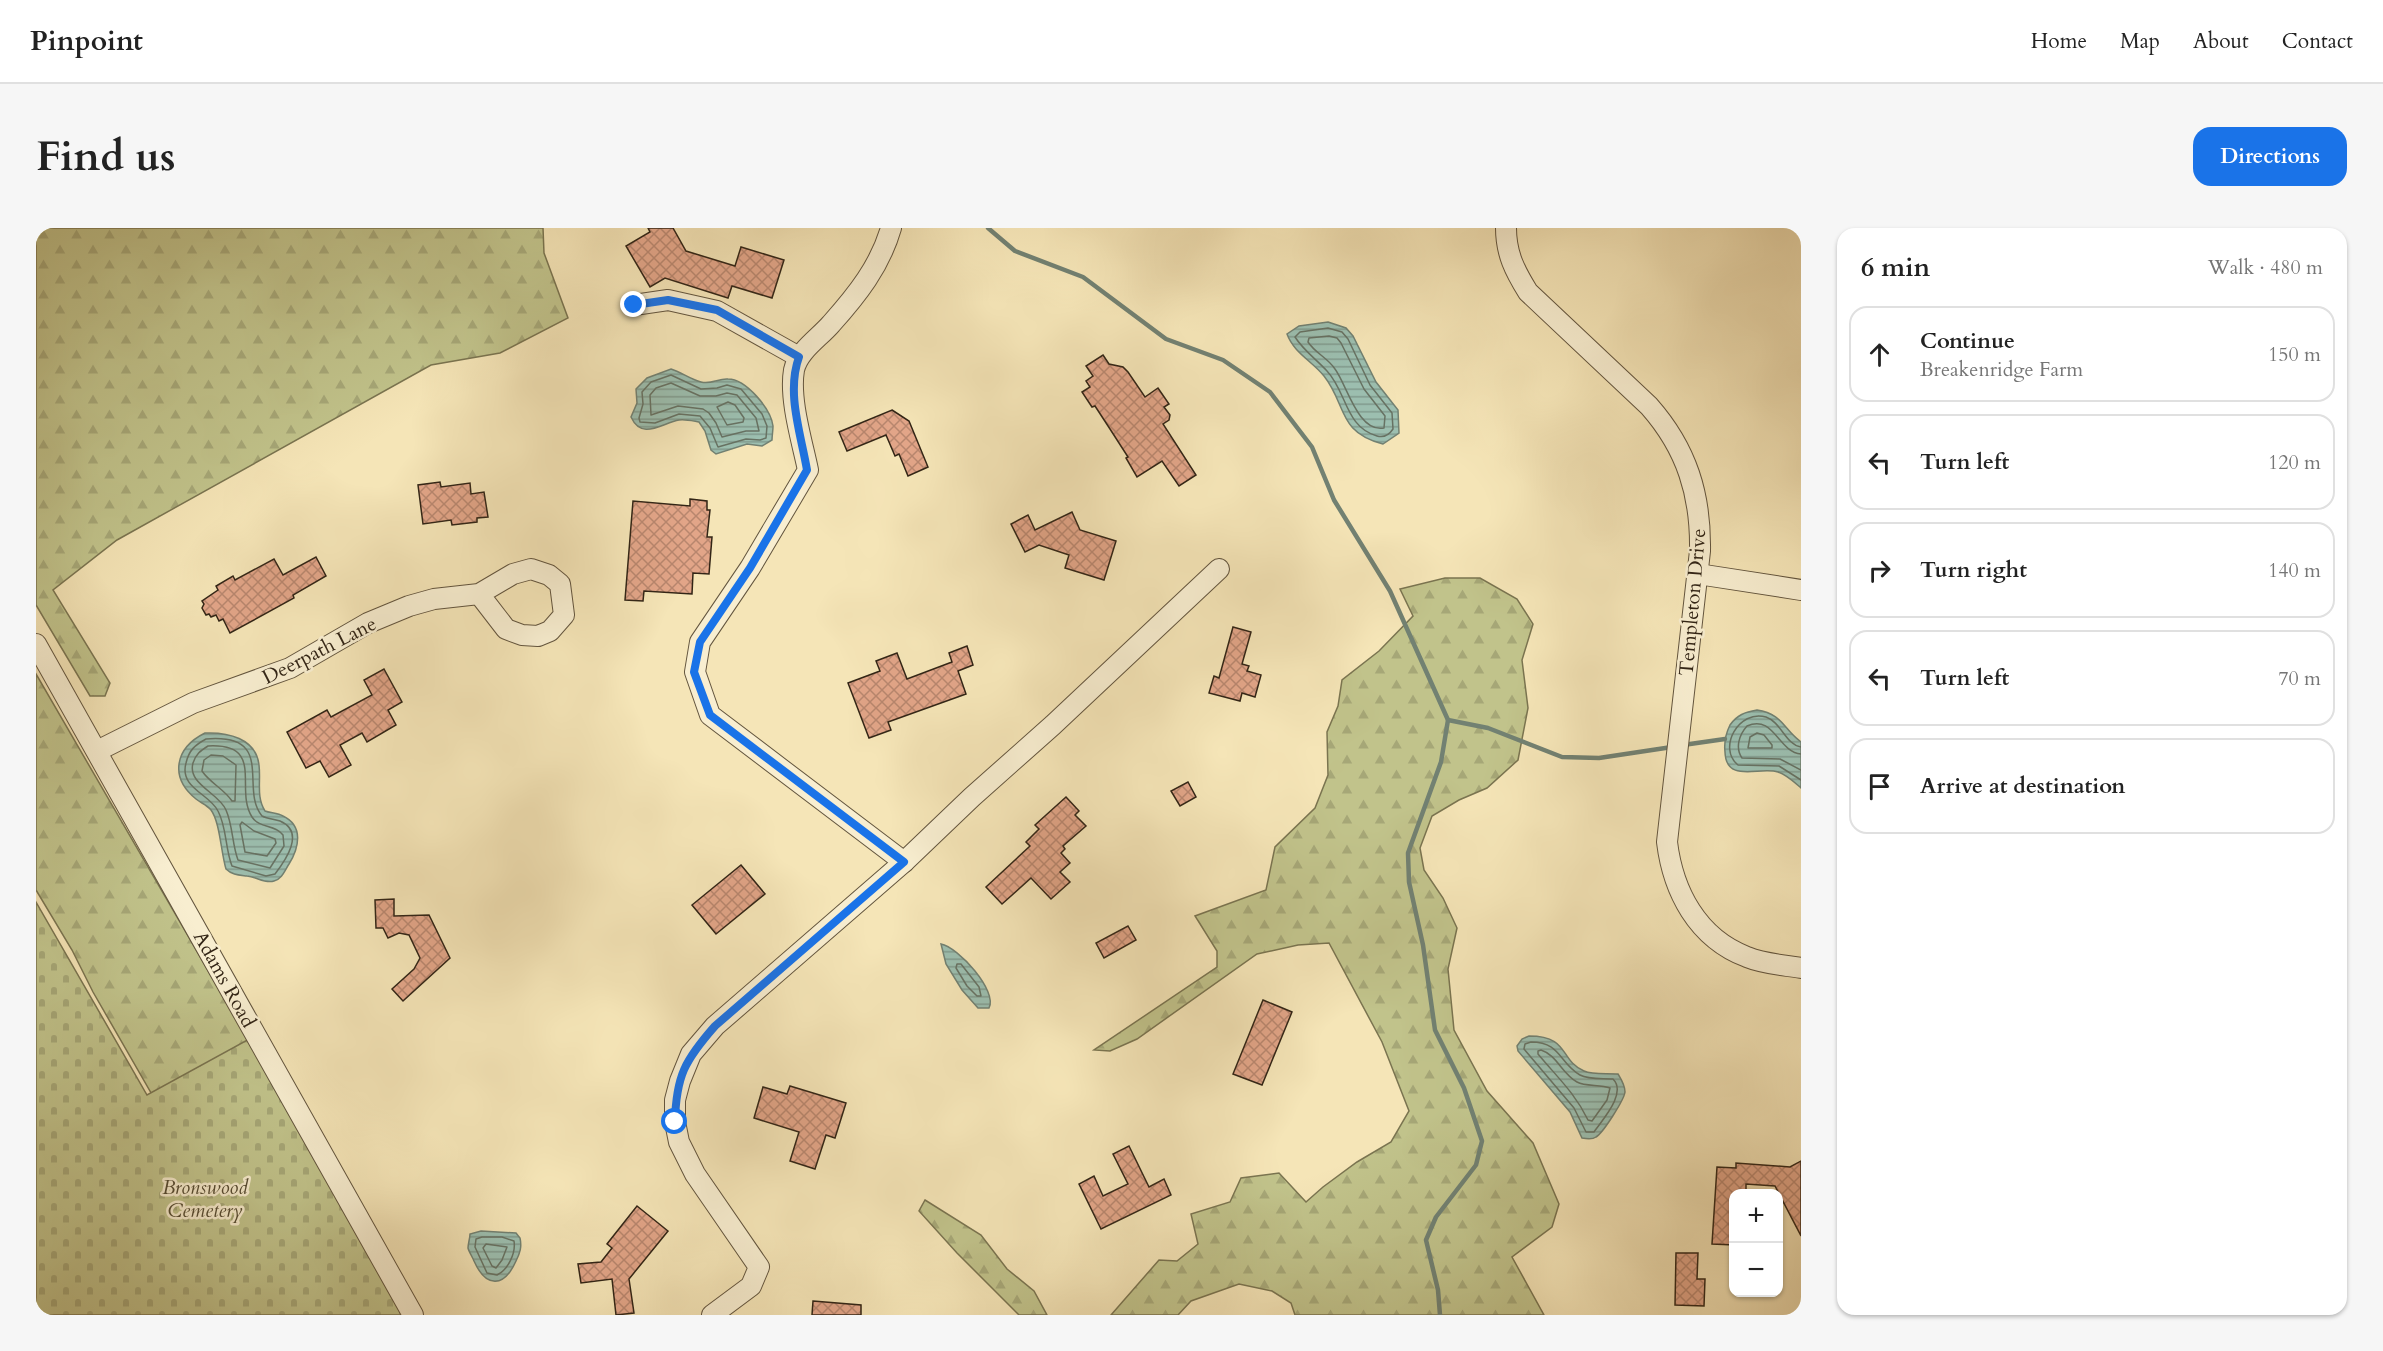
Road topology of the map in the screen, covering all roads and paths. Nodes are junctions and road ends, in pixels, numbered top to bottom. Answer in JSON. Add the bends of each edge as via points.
{"nodes":[{"id":1,"x":891,"y":228,"type":"edge"},
{"id":2,"x":1506,"y":228,"type":"edge"},
{"id":3,"x":634,"y":305,"type":"dead end"},
{"id":4,"x":799,"y":357,"type":"junction"},
{"id":5,"x":1219,"y":568,"type":"dead end"},
{"id":6,"x":1698,"y":574,"type":"junction"},
{"id":7,"x":1801,"y":590,"type":"edge"},
{"id":8,"x":480,"y":594,"type":"dead end"},
{"id":9,"x":36,"y":644,"type":"edge"},
{"id":10,"x":97,"y":751,"type":"junction"},
{"id":11,"x":904,"y":862,"type":"junction"},
{"id":12,"x":1801,"y":968,"type":"edge"},
{"id":13,"x":413,"y":1315,"type":"edge"},
{"id":14,"x":712,"y":1315,"type":"edge"}],
"edges":[{"from":1,"to":4,"type":"street","via":[[878,263],[858,292]]},
{"from":2,"to":6,"type":"street","name":"Templeton Drive","via":[[1507,252],[1528,292],[1649,406],[1678,446],[1698,505]]},
{"from":3,"to":4,"type":"street","via":[[668,300],[717,310]]},
{"from":4,"to":11,"type":"street","via":[[793,392],[807,470],[750,568],[700,642],[694,672],[710,715]]},
{"from":5,"to":11,"type":"street"},
{"from":6,"to":7,"type":"street"},
{"from":6,"to":12,"type":"street","name":"Templeton Drive","via":[[1666,842],[1670,864],[1683,900],[1708,933],[1747,958]]},
{"from":8,"to":10,"type":"street","name":"Deerpath Lane","via":[[409,606],[368,623],[290,668],[193,703]]},
{"from":9,"to":10,"type":"street","name":"Adams Road"},
{"from":10,"to":13,"type":"street","name":"Adams Road"},
{"from":11,"to":14,"type":"street","via":[[715,1026],[691,1054],[675,1100],[679,1142],[695,1174],[759,1267],[751,1286]]}]}
